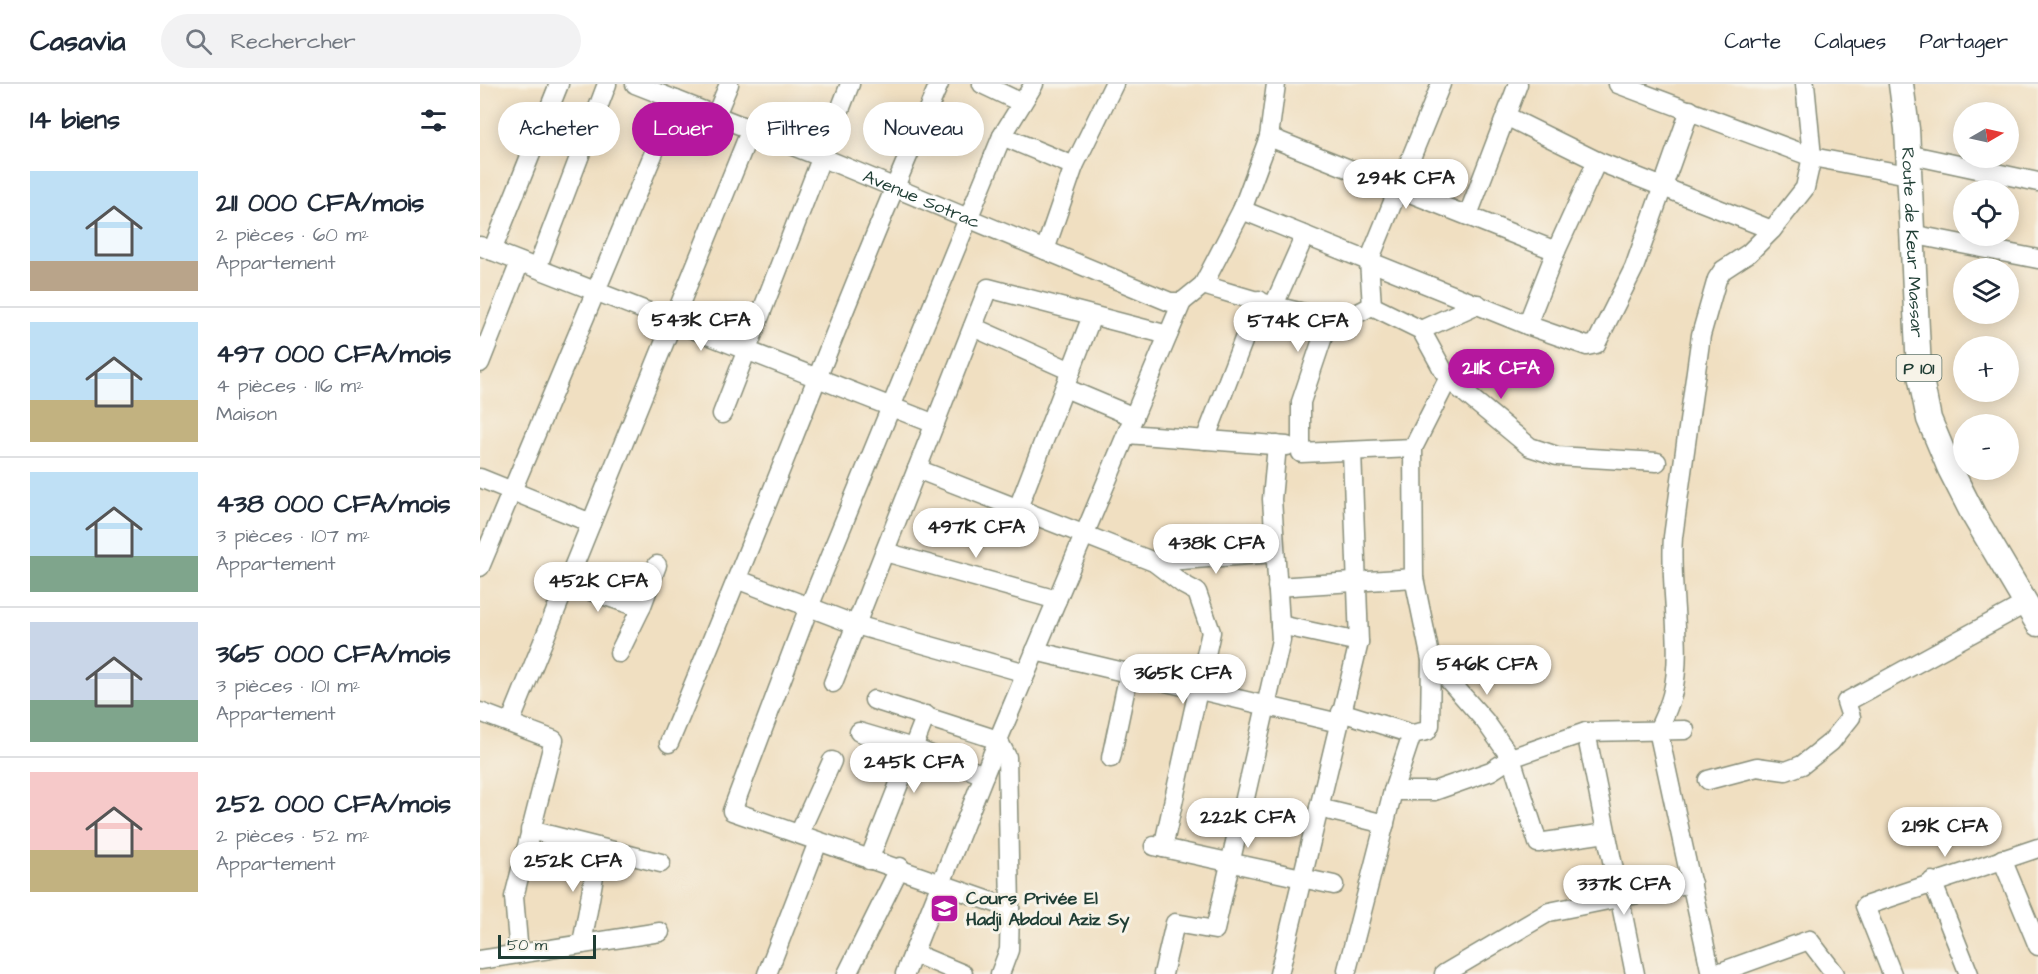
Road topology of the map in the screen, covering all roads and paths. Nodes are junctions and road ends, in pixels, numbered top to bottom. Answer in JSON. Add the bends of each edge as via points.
{"nodes":[{"id":1,"x":559,"y":84,"type":"edge"},
{"id":2,"x":607,"y":84,"type":"edge"},
{"id":3,"x":635,"y":84,"type":"edge"},
{"id":4,"x":729,"y":84,"type":"edge"},
{"id":5,"x":850,"y":84,"type":"edge"},
{"id":6,"x":939,"y":84,"type":"edge"},
{"id":7,"x":982,"y":84,"type":"edge"},
{"id":8,"x":1034,"y":84,"type":"edge"},
{"id":9,"x":1114,"y":84,"type":"edge"},
{"id":10,"x":1276,"y":84,"type":"edge"},
{"id":11,"x":1518,"y":84,"type":"edge"},
{"id":12,"x":1618,"y":84,"type":"edge"},
{"id":13,"x":1805,"y":84,"type":"edge"},
{"id":14,"x":1901,"y":84,"type":"edge"},
{"id":15,"x":1435,"y":86,"type":"edge"},
{"id":16,"x":676,"y":100,"type":"junction"},
{"id":17,"x":681,"y":102,"type":"edge"},
{"id":18,"x":721,"y":102,"type":"edge"},
{"id":19,"x":1022,"y":103,"type":"junction"},
{"id":20,"x":1690,"y":110,"type":"junction"},
{"id":21,"x":1506,"y":116,"type":"junction"},
{"id":22,"x":1002,"y":136,"type":"junction"},
{"id":23,"x":1269,"y":137,"type":"junction"},
{"id":24,"x":746,"y":144,"type":"edge"},
{"id":25,"x":821,"y":157,"type":"junction"},
{"id":26,"x":1812,"y":157,"type":"junction"},
{"id":27,"x":1597,"y":161,"type":"junction"},
{"id":28,"x":1907,"y":165,"type":"junction"},
{"id":29,"x":1074,"y":166,"type":"junction"},
{"id":30,"x":2038,"y":182,"type":"edge"},
{"id":31,"x":894,"y":187,"type":"junction"},
{"id":32,"x":1664,"y":187,"type":"junction"},
{"id":33,"x":1398,"y":188,"type":"junction"},
{"id":34,"x":1242,"y":210,"type":"junction"},
{"id":35,"x":1468,"y":215,"type":"junction"},
{"id":36,"x":969,"y":218,"type":"junction"},
{"id":37,"x":1772,"y":230,"type":"junction"},
{"id":38,"x":1911,"y":234,"type":"junction"},
{"id":39,"x":1305,"y":235,"type":"junction"},
{"id":40,"x":486,"y":248,"type":"edge"},
{"id":41,"x":1044,"y":250,"type":"junction"},
{"id":42,"x":1556,"y":251,"type":"junction"},
{"id":43,"x":2038,"y":259,"type":"edge"},
{"id":44,"x":1369,"y":261,"type":"junction"},
{"id":45,"x":528,"y":265,"type":"junction"},
{"id":46,"x":1203,"y":285,"type":"junction"},
{"id":47,"x":596,"y":291,"type":"junction"},
{"id":48,"x":1182,"y":302,"type":"junction"},
{"id":49,"x":1266,"y":303,"type":"junction"},
{"id":50,"x":1478,"y":304,"type":"junction"},
{"id":51,"x":1372,"y":306,"type":"junction"},
{"id":52,"x":1092,"y":316,"type":"junction"},
{"id":53,"x":1330,"y":316,"type":"junction"},
{"id":54,"x":673,"y":321,"type":"junction"},
{"id":55,"x":1527,"y":325,"type":"junction"},
{"id":56,"x":973,"y":327,"type":"junction"},
{"id":57,"x":1421,"y":330,"type":"junction"},
{"id":58,"x":485,"y":333,"type":"edge"},
{"id":59,"x":1168,"y":335,"type":"junction"},
{"id":60,"x":745,"y":350,"type":"junction"},
{"id":61,"x":480,"y":363,"type":"edge"},
{"id":62,"x":818,"y":378,"type":"junction"},
{"id":63,"x":1448,"y":379,"type":"junction"},
{"id":64,"x":1068,"y":380,"type":"junction"},
{"id":65,"x":892,"y":407,"type":"junction"},
{"id":66,"x":722,"y":414,"type":"dead end"},
{"id":67,"x":935,"y":423,"type":"junction"},
{"id":68,"x":1130,"y":425,"type":"junction"},
{"id":69,"x":1205,"y":440,"type":"junction"},
{"id":70,"x":1277,"y":445,"type":"junction"},
{"id":71,"x":1301,"y":447,"type":"junction"},
{"id":72,"x":1413,"y":448,"type":"junction"},
{"id":73,"x":1352,"y":451,"type":"junction"},
{"id":74,"x":1657,"y":462,"type":"dead end"},
{"id":75,"x":917,"y":469,"type":"junction"},
{"id":76,"x":480,"y":478,"type":"edge"},
{"id":77,"x":512,"y":491,"type":"junction"},
{"id":78,"x":1018,"y":508,"type":"junction"},
{"id":79,"x":591,"y":523,"type":"junction"},
{"id":80,"x":1084,"y":534,"type":"junction"},
{"id":81,"x":885,"y":552,"type":"junction"},
{"id":82,"x":1275,"y":553,"type":"junction"},
{"id":83,"x":1154,"y":562,"type":"junction"},
{"id":84,"x":657,"y":565,"type":"dead end"},
{"id":85,"x":480,"y":567,"type":"edge"},
{"id":86,"x":1414,"y":578,"type":"junction"},
{"id":87,"x":739,"y":580,"type":"junction"},
{"id":88,"x":567,"y":583,"type":"junction"},
{"id":89,"x":1357,"y":583,"type":"junction"},
{"id":90,"x":1277,"y":587,"type":"junction"},
{"id":91,"x":1057,"y":600,"type":"junction"},
{"id":92,"x":2025,"y":604,"type":"junction"},
{"id":93,"x":809,"y":607,"type":"junction"},
{"id":94,"x":641,"y":608,"type":"junction"},
{"id":95,"x":2038,"y":624,"type":"edge"},
{"id":96,"x":856,"y":625,"type":"junction"},
{"id":97,"x":1280,"y":625,"type":"junction"},
{"id":98,"x":1359,"y":642,"type":"junction"},
{"id":99,"x":1035,"y":651,"type":"junction"},
{"id":100,"x":619,"y":653,"type":"dead end"},
{"id":101,"x":1431,"y":660,"type":"junction"},
{"id":102,"x":1026,"y":673,"type":"junction"},
{"id":103,"x":1129,"y":674,"type":"junction"},
{"id":104,"x":833,"y":683,"type":"dead end"},
{"id":105,"x":1199,"y":690,"type":"junction"},
{"id":106,"x":874,"y":700,"type":"dead end"},
{"id":107,"x":1266,"y":706,"type":"junction"},
{"id":108,"x":926,"y":715,"type":"junction"},
{"id":109,"x":481,"y":717,"type":"edge"},
{"id":110,"x":1340,"y":717,"type":"junction"},
{"id":111,"x":510,"y":723,"type":"junction"},
{"id":112,"x":1658,"y":730,"type":"junction"},
{"id":113,"x":1685,"y":730,"type":"dead end"},
{"id":114,"x":859,"y":732,"type":"dead end"},
{"id":115,"x":1586,"y":732,"type":"junction"},
{"id":116,"x":1412,"y":734,"type":"junction"},
{"id":117,"x":998,"y":740,"type":"junction"},
{"id":118,"x":669,"y":743,"type":"dead end"},
{"id":119,"x":913,"y":748,"type":"junction"},
{"id":120,"x":1111,"y":758,"type":"dead end"},
{"id":121,"x":1511,"y":758,"type":"junction"},
{"id":122,"x":831,"y":761,"type":"dead end"},
{"id":123,"x":984,"y":775,"type":"junction"},
{"id":124,"x":1708,"y":780,"type":"dead end"},
{"id":125,"x":1393,"y":791,"type":"junction"},
{"id":126,"x":1319,"y":808,"type":"junction"},
{"id":127,"x":1385,"y":824,"type":"junction"},
{"id":128,"x":531,"y":830,"type":"junction"},
{"id":129,"x":1606,"y":833,"type":"junction"},
{"id":130,"x":799,"y":834,"type":"junction"},
{"id":131,"x":818,"y":842,"type":"junction"},
{"id":132,"x":599,"y":848,"type":"junction"},
{"id":133,"x":2038,"y":848,"type":"edge"},
{"id":134,"x":2002,"y":859,"type":"junction"},
{"id":135,"x":869,"y":860,"type":"junction"},
{"id":136,"x":661,"y":863,"type":"dead end"},
{"id":137,"x":1230,"y":864,"type":"junction"},
{"id":138,"x":900,"y":867,"type":"junction"},
{"id":139,"x":1303,"y":879,"type":"junction"},
{"id":140,"x":1932,"y":881,"type":"junction"},
{"id":141,"x":941,"y":882,"type":"junction"},
{"id":142,"x":1692,"y":883,"type":"junction"},
{"id":143,"x":1334,"y":885,"type":"dead end"},
{"id":144,"x":1620,"y":898,"type":"junction"},
{"id":145,"x":1010,"y":908,"type":"junction"},
{"id":146,"x":660,"y":932,"type":"dead end"},
{"id":147,"x":582,"y":944,"type":"junction"},
{"id":148,"x":2038,"y":946,"type":"edge"},
{"id":149,"x":913,"y":953,"type":"junction"},
{"id":150,"x":519,"y":954,"type":"junction"},
{"id":151,"x":480,"y":960,"type":"edge"},
{"id":152,"x":1347,"y":970,"type":"dead end"},
{"id":153,"x":1630,"y":973,"type":"edge"},
{"id":154,"x":767,"y":974,"type":"edge"},
{"id":155,"x":847,"y":974,"type":"edge"},
{"id":156,"x":905,"y":974,"type":"edge"},
{"id":157,"x":963,"y":974,"type":"edge"},
{"id":158,"x":1000,"y":974,"type":"edge"},
{"id":159,"x":1163,"y":974,"type":"edge"},
{"id":160,"x":1279,"y":974,"type":"edge"},
{"id":161,"x":1444,"y":974,"type":"edge"},
{"id":162,"x":1713,"y":974,"type":"edge"},
{"id":163,"x":1835,"y":974,"type":"edge"},
{"id":164,"x":1892,"y":974,"type":"edge"},
{"id":165,"x":1969,"y":974,"type":"edge"}],
"edges":[{"from":1,"to":40,"type":"street"},
{"from":2,"to":45,"type":"street"},
{"from":3,"to":16,"type":"street","name":"Avenue Sotrac"},
{"from":4,"to":18,"type":"street"},
{"from":5,"to":25,"type":"street"},
{"from":6,"to":31,"type":"street"},
{"from":7,"to":19,"type":"street"},
{"from":8,"to":19,"type":"street"},
{"from":9,"to":29,"type":"street"},
{"from":10,"to":23,"type":"street"},
{"from":11,"to":21,"type":"street"},
{"from":12,"to":20,"type":"street"},
{"from":13,"to":26,"type":"street"},
{"from":14,"to":28,"type":"main road","name":"Route de Keur Massar","number":"P 101"},
{"from":15,"to":33,"type":"street"},
{"from":16,"to":17,"type":"street","name":"Avenue Sotrac"},
{"from":16,"to":47,"type":"street"},
{"from":19,"to":22,"type":"street"},
{"from":20,"to":26,"type":"street"},
{"from":20,"to":32,"type":"street"},
{"from":21,"to":27,"type":"street"},
{"from":21,"to":35,"type":"street"},
{"from":22,"to":29,"type":"street"},
{"from":22,"to":36,"type":"street"},
{"from":23,"to":33,"type":"street"},
{"from":23,"to":34,"type":"street"},
{"from":24,"to":54,"type":"street"},
{"from":25,"to":31,"type":"street","name":"Avenue Sotrac"},
{"from":25,"to":60,"type":"street"},
{"from":26,"to":28,"type":"street"},
{"from":26,"to":37,"type":"street","via":[[1805,188]]},
{"from":27,"to":32,"type":"street"},
{"from":27,"to":42,"type":"street"},
{"from":28,"to":30,"type":"street"},
{"from":28,"to":38,"type":"main road","name":"Route de Keur Massar","number":"P 101"},
{"from":29,"to":41,"type":"street"},
{"from":31,"to":36,"type":"street","name":"Avenue Sotrac"},
{"from":31,"to":62,"type":"street"},
{"from":32,"to":37,"type":"street"},
{"from":32,"to":55,"type":"street","via":[[1634,268],[1596,344],[1587,346]]},
{"from":33,"to":35,"type":"street"},
{"from":33,"to":44,"type":"street"},
{"from":34,"to":39,"type":"street"},
{"from":34,"to":46,"type":"street"},
{"from":35,"to":42,"type":"street"},
{"from":36,"to":41,"type":"street","name":"Avenue Sotrac"},
{"from":36,"to":65,"type":"street"},
{"from":37,"to":112,"type":"street","via":[[1749,253],[1723,270],[1701,335],[1670,566],[1676,662],[1672,694]]},
{"from":38,"to":43,"type":"street"},
{"from":38,"to":92,"type":"main road","name":"Route de Keur Massar","number":"P 101","via":[[1919,370],[1929,419],[1959,487]]},
{"from":39,"to":44,"type":"street"},
{"from":39,"to":49,"type":"street"},
{"from":40,"to":45,"type":"street"},
{"from":41,"to":48,"type":"street","name":"Avenue Sotrac","via":[[1160,300]]},
{"from":42,"to":55,"type":"street"},
{"from":44,"to":50,"type":"street"},
{"from":44,"to":51,"type":"street"},
{"from":45,"to":47,"type":"street"},
{"from":45,"to":58,"type":"street"},
{"from":46,"to":48,"type":"street"},
{"from":46,"to":49,"type":"street"},
{"from":47,"to":54,"type":"street"},
{"from":47,"to":77,"type":"street"},
{"from":48,"to":59,"type":"street"},
{"from":49,"to":53,"type":"street"},
{"from":49,"to":69,"type":"street"},
{"from":50,"to":55,"type":"street"},
{"from":50,"to":57,"type":"street"},
{"from":51,"to":53,"type":"street","via":[[1349,317]]},
{"from":51,"to":57,"type":"street"},
{"from":52,"to":56,"type":"street","via":[[988,288]]},
{"from":52,"to":59,"type":"street"},
{"from":52,"to":64,"type":"street"},
{"from":53,"to":71,"type":"street","via":[[1301,402]]},
{"from":54,"to":60,"type":"street"},
{"from":54,"to":79,"type":"street"},
{"from":56,"to":64,"type":"street"},
{"from":56,"to":67,"type":"street"},
{"from":57,"to":63,"type":"street"},
{"from":58,"to":61,"type":"street"},
{"from":59,"to":68,"type":"street"},
{"from":60,"to":62,"type":"street"},
{"from":60,"to":66,"type":"street"},
{"from":62,"to":65,"type":"street"},
{"from":62,"to":87,"type":"street"},
{"from":63,"to":72,"type":"street"},
{"from":63,"to":74,"type":"street","via":[[1530,447],[1557,456]]},
{"from":64,"to":68,"type":"street"},
{"from":64,"to":78,"type":"street"},
{"from":65,"to":67,"type":"street"},
{"from":65,"to":93,"type":"street"},
{"from":67,"to":75,"type":"street"},
{"from":68,"to":69,"type":"street"},
{"from":68,"to":80,"type":"street"},
{"from":69,"to":70,"type":"street"},
{"from":70,"to":71,"type":"street"},
{"from":70,"to":82,"type":"street","via":[[1272,499]]},
{"from":71,"to":73,"type":"street","via":[[1301,453]]},
{"from":72,"to":73,"type":"street"},
{"from":72,"to":86,"type":"street"},
{"from":73,"to":89,"type":"street"},
{"from":75,"to":78,"type":"street"},
{"from":75,"to":81,"type":"street"},
{"from":76,"to":77,"type":"street"},
{"from":77,"to":79,"type":"street"},
{"from":77,"to":85,"type":"street"},
{"from":78,"to":80,"type":"street"},
{"from":79,"to":88,"type":"street"},
{"from":80,"to":83,"type":"street"},
{"from":80,"to":91,"type":"street"},
{"from":81,"to":91,"type":"street"},
{"from":81,"to":96,"type":"street"},
{"from":82,"to":83,"type":"street"},
{"from":82,"to":90,"type":"street"},
{"from":83,"to":105,"type":"street","via":[[1197,592],[1204,605],[1211,632]]},
{"from":84,"to":94,"type":"street"},
{"from":86,"to":89,"type":"street"},
{"from":86,"to":101,"type":"street"},
{"from":87,"to":93,"type":"street"},
{"from":87,"to":118,"type":"street"},
{"from":88,"to":94,"type":"street"},
{"from":88,"to":111,"type":"street"},
{"from":89,"to":90,"type":"street"},
{"from":89,"to":98,"type":"street"},
{"from":90,"to":97,"type":"street"},
{"from":91,"to":99,"type":"street"},
{"from":92,"to":95,"type":"main road","name":"Route de Keur Massar","number":"P 101"},
{"from":92,"to":124,"type":"street","via":[[1846,702],[1851,717],[1831,742],[1802,765],[1786,771],[1757,767]]},
{"from":93,"to":96,"type":"street"},
{"from":93,"to":130,"type":"street","via":[[732,811]]},
{"from":94,"to":100,"type":"street"},
{"from":96,"to":102,"type":"street"},
{"from":96,"to":104,"type":"street"},
{"from":97,"to":98,"type":"street"},
{"from":97,"to":107,"type":"street","via":[[1281,640]]},
{"from":98,"to":110,"type":"street"},
{"from":99,"to":102,"type":"street"},
{"from":99,"to":103,"type":"street"},
{"from":101,"to":116,"type":"street","via":[[1430,725],[1427,731]]},
{"from":101,"to":121,"type":"street","via":[[1485,721]]},
{"from":102,"to":117,"type":"street"},
{"from":103,"to":105,"type":"street"},
{"from":103,"to":120,"type":"street"},
{"from":105,"to":107,"type":"street"},
{"from":105,"to":137,"type":"street","via":[[1158,847]]},
{"from":106,"to":108,"type":"street"},
{"from":107,"to":110,"type":"street"},
{"from":107,"to":137,"type":"street"},
{"from":108,"to":117,"type":"street"},
{"from":108,"to":119,"type":"street"},
{"from":109,"to":111,"type":"street"},
{"from":110,"to":116,"type":"street"},
{"from":110,"to":126,"type":"street"},
{"from":111,"to":128,"type":"street","via":[[554,740]]},
{"from":112,"to":113,"type":"street"},
{"from":112,"to":115,"type":"street"},
{"from":112,"to":142,"type":"street"},
{"from":114,"to":119,"type":"street"},
{"from":115,"to":121,"type":"street"},
{"from":115,"to":129,"type":"street"},
{"from":116,"to":125,"type":"street"},
{"from":117,"to":123,"type":"street"},
{"from":117,"to":145,"type":"street","via":[[1007,757]]},
{"from":119,"to":123,"type":"street"},
{"from":119,"to":135,"type":"street"},
{"from":121,"to":125,"type":"street","via":[[1491,771],[1434,791]]},
{"from":121,"to":129,"type":"street","via":[[1538,843]]},
{"from":122,"to":130,"type":"street"},
{"from":123,"to":141,"type":"street"},
{"from":125,"to":127,"type":"street"},
{"from":126,"to":127,"type":"street"},
{"from":126,"to":139,"type":"street"},
{"from":127,"to":152,"type":"street"},
{"from":128,"to":132,"type":"street"},
{"from":128,"to":150,"type":"street","via":[[514,897]]},
{"from":129,"to":144,"type":"street"},
{"from":130,"to":131,"type":"street"},
{"from":131,"to":135,"type":"street"},
{"from":131,"to":154,"type":"street"},
{"from":132,"to":136,"type":"street"},
{"from":132,"to":147,"type":"street"},
{"from":133,"to":134,"type":"street"},
{"from":134,"to":140,"type":"street"},
{"from":134,"to":148,"type":"street"},
{"from":135,"to":138,"type":"street"},
{"from":137,"to":139,"type":"street"},
{"from":137,"to":159,"type":"street","via":[[1215,930],[1175,923]]},
{"from":138,"to":141,"type":"street"},
{"from":138,"to":155,"type":"street"},
{"from":139,"to":143,"type":"street"},
{"from":139,"to":160,"type":"street"},
{"from":140,"to":164,"type":"street","via":[[1865,906]]},
{"from":140,"to":165,"type":"street"},
{"from":141,"to":145,"type":"street"},
{"from":141,"to":149,"type":"street"},
{"from":142,"to":144,"type":"street"},
{"from":142,"to":162,"type":"street"},
{"from":144,"to":153,"type":"street"},
{"from":144,"to":161,"type":"street","via":[[1549,912]]},
{"from":145,"to":158,"type":"street","via":[[1009,950]]},
{"from":146,"to":147,"type":"street"},
{"from":147,"to":150,"type":"street"},
{"from":149,"to":156,"type":"street"},
{"from":149,"to":157,"type":"street"},
{"from":150,"to":151,"type":"street"},
{"from":162,"to":163,"type":"street","via":[[1809,940]]}]}
